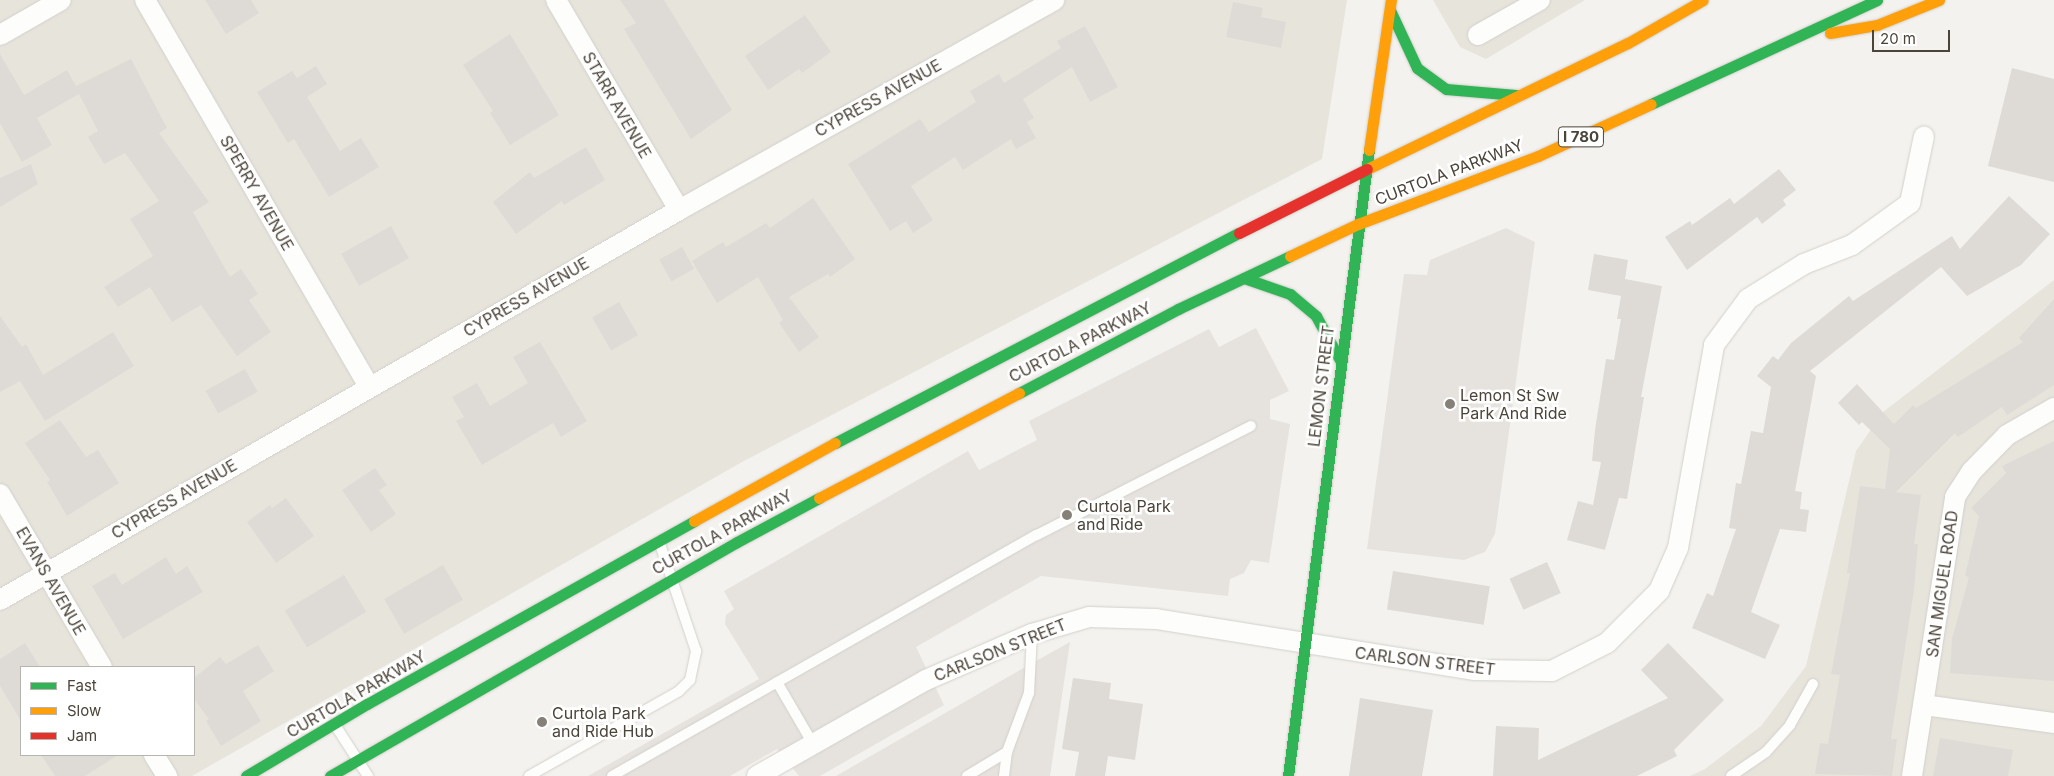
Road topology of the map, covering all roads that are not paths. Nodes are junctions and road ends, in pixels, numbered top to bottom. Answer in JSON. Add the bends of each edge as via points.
{"nodes":[{"id":1,"x":61,"y":0,"type":"edge"},
{"id":2,"x":145,"y":0,"type":"edge"},
{"id":3,"x":556,"y":0,"type":"edge"},
{"id":4,"x":1054,"y":0,"type":"edge"},
{"id":5,"x":1540,"y":0,"type":"edge"},
{"id":6,"x":1703,"y":0,"type":"edge"},
{"id":7,"x":1877,"y":0,"type":"edge"},
{"id":8,"x":1939,"y":0,"type":"edge"},
{"id":9,"x":1390,"y":5,"type":"edge"},
{"id":10,"x":0,"y":34,"type":"edge"},
{"id":11,"x":1478,"y":35,"type":"dead end"},
{"id":12,"x":1798,"y":38,"type":"junction"},
{"id":13,"x":1522,"y":95,"type":"junction"},
{"id":14,"x":1924,"y":136,"type":"dead end"},
{"id":15,"x":1367,"y":169,"type":"junction"},
{"id":16,"x":679,"y":210,"type":"junction"},
{"id":17,"x":1358,"y":224,"type":"junction"},
{"id":18,"x":1244,"y":278,"type":"junction"},
{"id":19,"x":1340,"y":360,"type":"junction"},
{"id":20,"x":369,"y":387,"type":"junction"},
{"id":21,"x":2054,"y":408,"type":"edge"},
{"id":22,"x":1251,"y":426,"type":"dead end"},
{"id":23,"x":0,"y":494,"type":"edge"},
{"id":24,"x":658,"y":539,"type":"junction"},
{"id":25,"x":46,"y":573,"type":"junction"},
{"id":26,"x":672,"y":578,"type":"junction"},
{"id":27,"x":0,"y":600,"type":"edge"},
{"id":28,"x":1032,"y":634,"type":"junction"},
{"id":29,"x":1305,"y":645,"type":"junction"},
{"id":30,"x":101,"y":666,"type":"edge"},
{"id":31,"x":777,"y":682,"type":"junction"},
{"id":32,"x":1813,"y":684,"type":"dead end"},
{"id":33,"x":1924,"y":704,"type":"junction"},
{"id":34,"x":2054,"y":723,"type":"edge"},
{"id":35,"x":335,"y":725,"type":"junction"},
{"id":36,"x":813,"y":744,"type":"junction"},
{"id":37,"x":1007,"y":752,"type":"junction"},
{"id":38,"x":155,"y":756,"type":"edge"},
{"id":39,"x":358,"y":760,"type":"junction"},
{"id":40,"x":167,"y":776,"type":"edge"},
{"id":41,"x":246,"y":776,"type":"edge"},
{"id":42,"x":330,"y":776,"type":"edge"},
{"id":43,"x":368,"y":776,"type":"edge"},
{"id":44,"x":528,"y":776,"type":"edge"},
{"id":45,"x":612,"y":776,"type":"edge"},
{"id":46,"x":756,"y":776,"type":"edge"},
{"id":47,"x":967,"y":776,"type":"edge"},
{"id":48,"x":1004,"y":776,"type":"edge"},
{"id":49,"x":1288,"y":776,"type":"edge"},
{"id":50,"x":1731,"y":776,"type":"edge"},
{"id":51,"x":1912,"y":776,"type":"edge"}],
"edges":[{"from":1,"to":10,"type":"street"},
{"from":2,"to":20,"type":"street","name":"SPERRY AVENUE"},
{"from":3,"to":16,"type":"street","name":"STARR AVENUE"},
{"from":4,"to":16,"type":"street","name":"CYPRESS AVENUE"},
{"from":5,"to":11,"type":"street"},
{"from":6,"to":13,"type":"main road","name":"CURTOLA PARKWAY","via":[[1628,43]]},
{"from":7,"to":12,"type":"main road","name":"CURTOLA PARKWAY","number":"I 780"},
{"from":8,"to":12,"type":"main road","via":[[1877,25]]},
{"from":9,"to":13,"type":"main road","via":[[1417,68],[1446,89],[1477,94]]},
{"from":9,"to":15,"type":"main road","name":"LEMON STREET"},
{"from":12,"to":17,"type":"main road","name":"CURTOLA PARKWAY","number":"I 780","via":[[1538,156]]},
{"from":13,"to":15,"type":"main road","name":"CURTOLA PARKWAY"},
{"from":14,"to":29,"type":"street","name":"CARLSON STREET","via":[[1910,203],[1852,245],[1804,264],[1748,299],[1714,345],[1678,548],[1659,591],[1607,643],[1552,671],[1474,670]]},
{"from":15,"to":17,"type":"main road","name":"LEMON STREET"},
{"from":15,"to":24,"type":"main road","name":"CURTOLA PARKWAY","via":[[949,382]]},
{"from":16,"to":20,"type":"street","name":"CYPRESS AVENUE"},
{"from":17,"to":18,"type":"main road","name":"CURTOLA PARKWAY"},
{"from":17,"to":19,"type":"main road","name":"LEMON STREET"},
{"from":18,"to":19,"type":"main road","via":[[1290,294],[1316,316]]},
{"from":18,"to":26,"type":"main road","name":"CURTOLA PARKWAY","via":[[943,431]]},
{"from":19,"to":29,"type":"main road","name":"LEMON STREET"},
{"from":20,"to":25,"type":"street","name":"CYPRESS AVENUE"},
{"from":21,"to":33,"type":"street","name":"SAN MIGUEL ROAD","via":[[2007,435],[1972,471],[1955,497]]},
{"from":22,"to":31,"type":"lane","via":[[1037,535]]},
{"from":23,"to":25,"type":"street","name":"EVANS AVENUE"},
{"from":24,"to":26,"type":"lane"},
{"from":24,"to":35,"type":"main road","name":"CURTOLA PARKWAY"},
{"from":25,"to":27,"type":"street","name":"CYPRESS AVENUE"},
{"from":25,"to":30,"type":"street","name":"EVANS AVENUE"},
{"from":26,"to":39,"type":"main road","name":"CURTOLA PARKWAY"},
{"from":26,"to":44,"type":"lane","via":[[696,651],[690,680],[679,691]]},
{"from":28,"to":29,"type":"street","name":"CARLSON STREET","via":[[1064,622],[1114,616],[1156,619]]},
{"from":28,"to":36,"type":"street","name":"CARLSON STREET","via":[[926,680]]},
{"from":28,"to":37,"type":"lane","via":[[1029,693]]},
{"from":29,"to":49,"type":"main road","name":"LEMON STREET"},
{"from":31,"to":36,"type":"lane"},
{"from":31,"to":45,"type":"lane"},
{"from":32,"to":50,"type":"lane","via":[[1790,725],[1766,752]]},
{"from":33,"to":34,"type":"street"},
{"from":33,"to":51,"type":"street","name":"SAN MIGUEL ROAD"},
{"from":35,"to":39,"type":"lane"},
{"from":35,"to":41,"type":"main road","name":"CURTOLA PARKWAY"},
{"from":36,"to":46,"type":"street","name":"CARLSON STREET"},
{"from":37,"to":47,"type":"lane"},
{"from":37,"to":48,"type":"lane"},
{"from":38,"to":40,"type":"street"},
{"from":39,"to":42,"type":"main road","name":"CURTOLA PARKWAY"},
{"from":39,"to":43,"type":"lane"}]}
